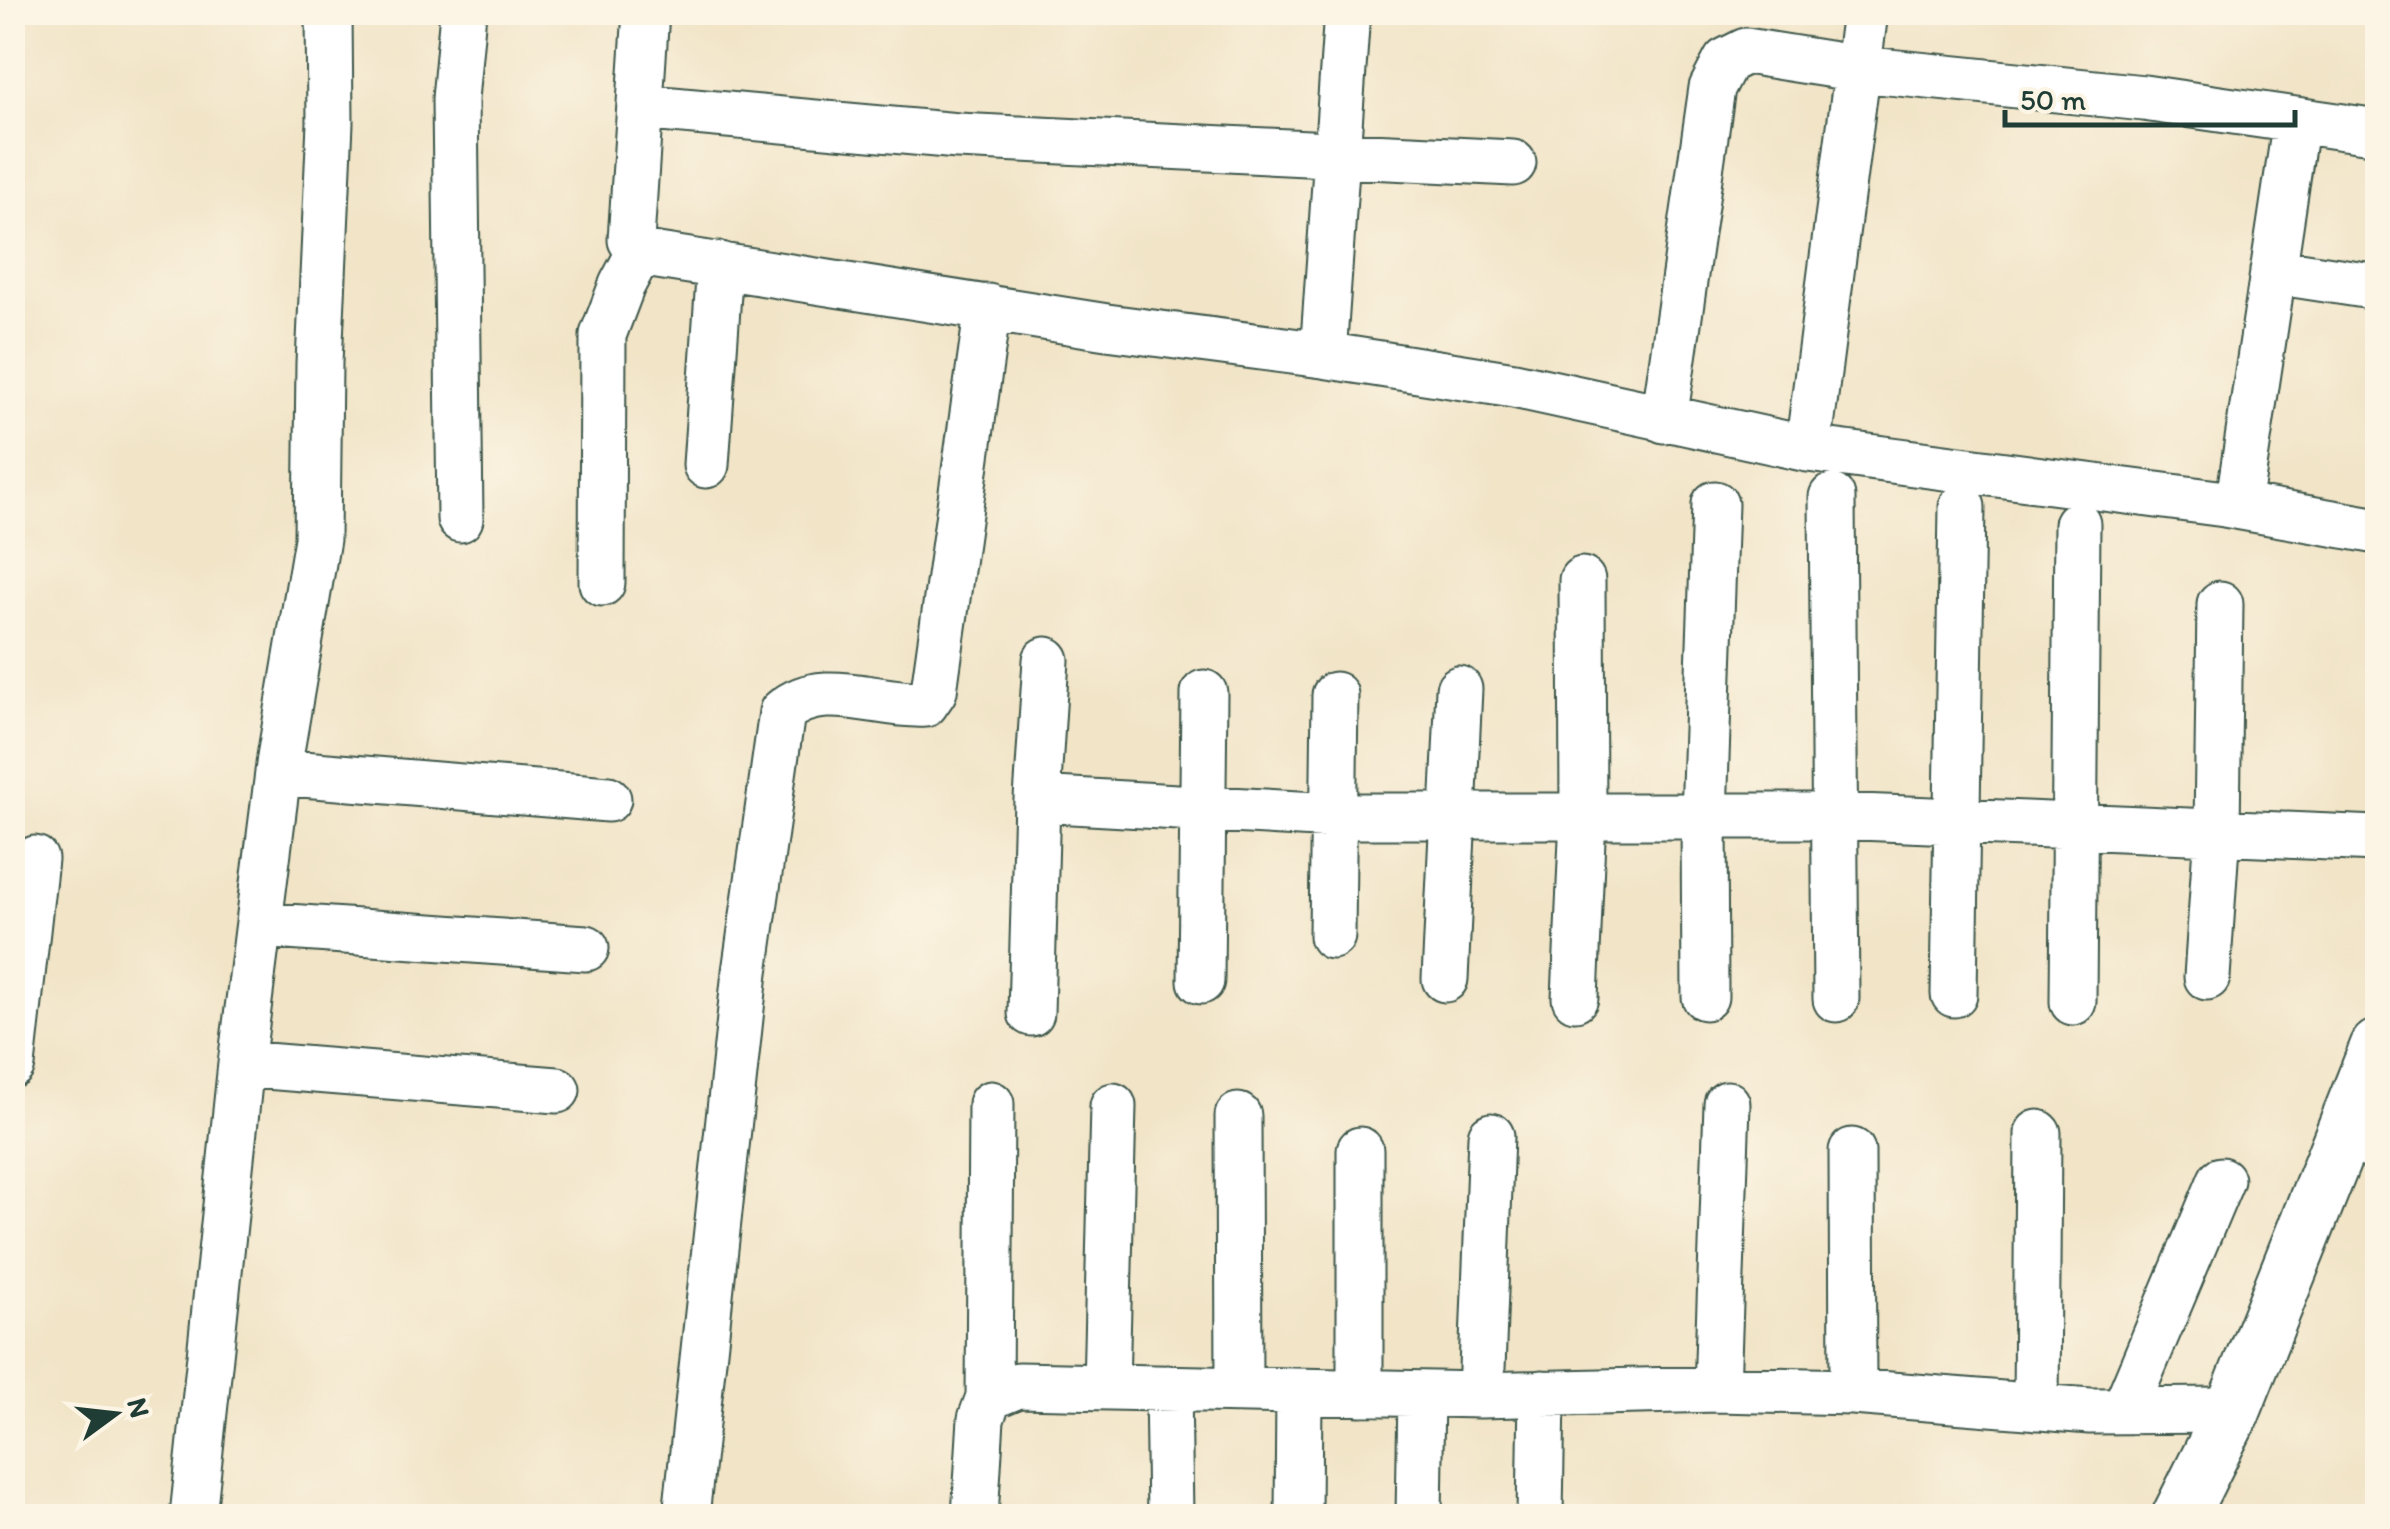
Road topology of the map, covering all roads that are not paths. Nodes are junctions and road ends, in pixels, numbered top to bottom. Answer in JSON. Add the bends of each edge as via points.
{"nodes":[{"id":1,"x":330,"y":12,"type":"edge"},
{"id":2,"x":462,"y":12,"type":"edge"},
{"id":3,"x":646,"y":12,"type":"edge"},
{"id":4,"x":1346,"y":12,"type":"edge"},
{"id":5,"x":1865,"y":12,"type":"edge"},
{"id":6,"x":1859,"y":69,"type":"junction"},
{"id":7,"x":640,"y":107,"type":"junction"},
{"id":8,"x":2296,"y":120,"type":"junction"},
{"id":9,"x":2378,"y":132,"type":"edge"},
{"id":10,"x":1339,"y":156,"type":"junction"},
{"id":11,"x":1513,"y":163,"type":"dead end"},
{"id":12,"x":639,"y":253,"type":"junction"},
{"id":13,"x":720,"y":265,"type":"junction"},
{"id":14,"x":2273,"y":271,"type":"junction"},
{"id":15,"x":2378,"y":287,"type":"edge"},
{"id":16,"x":988,"y":307,"type":"junction"},
{"id":17,"x":1323,"y":355,"type":"junction"},
{"id":18,"x":1664,"y":420,"type":"junction"},
{"id":19,"x":1808,"y":449,"type":"junction"},
{"id":20,"x":706,"y":465,"type":"dead end"},
{"id":21,"x":1832,"y":497,"type":"dead end"},
{"id":22,"x":1715,"y":504,"type":"dead end"},
{"id":23,"x":2238,"y":506,"type":"junction"},
{"id":24,"x":1962,"y":507,"type":"dead end"},
{"id":25,"x":460,"y":519,"type":"dead end"},
{"id":26,"x":2077,"y":524,"type":"dead end"},
{"id":27,"x":2378,"y":531,"type":"edge"},
{"id":28,"x":1582,"y":580,"type":"dead end"},
{"id":29,"x":602,"y":582,"type":"dead end"},
{"id":30,"x":2220,"y":604,"type":"dead end"},
{"id":31,"x":1046,"y":660,"type":"dead end"},
{"id":32,"x":1460,"y":689,"type":"dead end"},
{"id":33,"x":1204,"y":693,"type":"dead end"},
{"id":34,"x":1335,"y":695,"type":"dead end"},
{"id":35,"x":278,"y":772,"type":"junction"},
{"id":36,"x":608,"y":799,"type":"dead end"},
{"id":37,"x":1037,"y":799,"type":"junction"},
{"id":38,"x":1201,"y":811,"type":"junction"},
{"id":39,"x":1704,"y":815,"type":"junction"},
{"id":40,"x":1334,"y":816,"type":"junction"},
{"id":41,"x":1453,"y":816,"type":"junction"},
{"id":42,"x":1582,"y":816,"type":"junction"},
{"id":43,"x":1836,"y":816,"type":"junction"},
{"id":44,"x":1958,"y":822,"type":"junction"},
{"id":45,"x":2074,"y":827,"type":"junction"},
{"id":46,"x":2217,"y":831,"type":"junction"},
{"id":47,"x":2378,"y":839,"type":"edge"},
{"id":48,"x":35,"y":859,"type":"dead end"},
{"id":49,"x":259,"y":925,"type":"junction"},
{"id":50,"x":1332,"y":936,"type":"dead end"},
{"id":51,"x":586,"y":948,"type":"dead end"},
{"id":52,"x":1445,"y":978,"type":"dead end"},
{"id":53,"x":2207,"y":978,"type":"dead end"},
{"id":54,"x":1201,"y":981,"type":"dead end"},
{"id":55,"x":1954,"y":994,"type":"dead end"},
{"id":56,"x":1575,"y":998,"type":"dead end"},
{"id":57,"x":1706,"y":998,"type":"dead end"},
{"id":58,"x":1836,"y":999,"type":"dead end"},
{"id":59,"x":2073,"y":1002,"type":"dead end"},
{"id":60,"x":1031,"y":1013,"type":"dead end"},
{"id":61,"x":2378,"y":1047,"type":"edge"},
{"id":62,"x":12,"y":1064,"type":"edge"},
{"id":63,"x":241,"y":1064,"type":"junction"},
{"id":64,"x":557,"y":1090,"type":"dead end"},
{"id":65,"x":991,"y":1104,"type":"dead end"},
{"id":66,"x":1727,"y":1104,"type":"dead end"},
{"id":67,"x":1113,"y":1106,"type":"dead end"},
{"id":68,"x":1238,"y":1116,"type":"dead end"},
{"id":69,"x":2038,"y":1133,"type":"dead end"},
{"id":70,"x":1492,"y":1136,"type":"dead end"},
{"id":71,"x":2360,"y":1141,"type":"edge"},
{"id":72,"x":1360,"y":1150,"type":"dead end"},
{"id":73,"x":1852,"y":1152,"type":"dead end"},
{"id":74,"x":2221,"y":1180,"type":"dead end"},
{"id":75,"x":1106,"y":1388,"type":"junction"},
{"id":76,"x":1168,"y":1388,"type":"junction"},
{"id":77,"x":1239,"y":1389,"type":"junction"},
{"id":78,"x":1717,"y":1389,"type":"junction"},
{"id":79,"x":1300,"y":1392,"type":"junction"},
{"id":80,"x":1852,"y":1392,"type":"junction"},
{"id":81,"x":1542,"y":1393,"type":"junction"},
{"id":82,"x":1360,"y":1394,"type":"junction"},
{"id":83,"x":1421,"y":1394,"type":"junction"},
{"id":84,"x":1481,"y":1395,"type":"junction"},
{"id":85,"x":989,"y":1397,"type":"junction"},
{"id":86,"x":2036,"y":1407,"type":"junction"},
{"id":87,"x":2233,"y":1410,"type":"junction"},
{"id":88,"x":2124,"y":1411,"type":"junction"},
{"id":89,"x":193,"y":1516,"type":"edge"},
{"id":90,"x":686,"y":1516,"type":"edge"},
{"id":91,"x":975,"y":1516,"type":"edge"},
{"id":92,"x":1170,"y":1516,"type":"edge"},
{"id":93,"x":1298,"y":1516,"type":"edge"},
{"id":94,"x":1419,"y":1516,"type":"edge"},
{"id":95,"x":1540,"y":1516,"type":"edge"},
{"id":96,"x":2180,"y":1516,"type":"edge"}],
"edges":[{"from":1,"to":35,"type":"street","via":[[317,540]]},
{"from":2,"to":25,"type":"street","via":[[455,99]]},
{"from":3,"to":7,"type":"street"},
{"from":4,"to":10,"type":"street"},
{"from":5,"to":6,"type":"street"},
{"from":6,"to":8,"type":"street"},
{"from":6,"to":18,"type":"street","via":[[1746,51],[1726,61],[1712,88]]},
{"from":6,"to":19,"type":"street"},
{"from":7,"to":10,"type":"street","via":[[958,136]]},
{"from":7,"to":12,"type":"street","via":[[631,240]]},
{"from":8,"to":9,"type":"street"},
{"from":8,"to":14,"type":"street"},
{"from":10,"to":11,"type":"street"},
{"from":10,"to":17,"type":"street"},
{"from":12,"to":13,"type":"street"},
{"from":12,"to":29,"type":"street","via":[[603,335]]},
{"from":13,"to":16,"type":"street"},
{"from":13,"to":20,"type":"street"},
{"from":14,"to":15,"type":"street"},
{"from":14,"to":23,"type":"street"},
{"from":16,"to":17,"type":"street"},
{"from":16,"to":90,"type":"street","via":[[934,691],[925,704],[908,705],[816,694],[782,712],[744,972]]},
{"from":17,"to":18,"type":"street","via":[[1514,386]]},
{"from":18,"to":19,"type":"street"},
{"from":19,"to":23,"type":"street"},
{"from":21,"to":43,"type":"street"},
{"from":22,"to":39,"type":"street"},
{"from":23,"to":27,"type":"street"},
{"from":24,"to":44,"type":"street"},
{"from":26,"to":45,"type":"street"},
{"from":28,"to":42,"type":"street"},
{"from":30,"to":46,"type":"street"},
{"from":31,"to":37,"type":"street"},
{"from":32,"to":41,"type":"street"},
{"from":33,"to":38,"type":"street"},
{"from":34,"to":40,"type":"street"},
{"from":35,"to":36,"type":"street"},
{"from":35,"to":49,"type":"street"},
{"from":37,"to":38,"type":"street"},
{"from":37,"to":60,"type":"street"},
{"from":38,"to":40,"type":"street"},
{"from":38,"to":54,"type":"street"},
{"from":39,"to":42,"type":"street"},
{"from":39,"to":43,"type":"street"},
{"from":39,"to":57,"type":"street"},
{"from":40,"to":41,"type":"street"},
{"from":40,"to":50,"type":"street"},
{"from":41,"to":42,"type":"street"},
{"from":41,"to":52,"type":"street"},
{"from":42,"to":56,"type":"street"},
{"from":43,"to":44,"type":"street"},
{"from":43,"to":58,"type":"street"},
{"from":44,"to":45,"type":"street"},
{"from":44,"to":55,"type":"street"},
{"from":45,"to":46,"type":"street"},
{"from":45,"to":59,"type":"street"},
{"from":46,"to":47,"type":"street"},
{"from":46,"to":53,"type":"street"},
{"from":48,"to":62,"type":"street"},
{"from":49,"to":51,"type":"street"},
{"from":49,"to":63,"type":"street"},
{"from":61,"to":71,"type":"street"},
{"from":63,"to":64,"type":"street"},
{"from":63,"to":89,"type":"street"},
{"from":65,"to":85,"type":"street"},
{"from":66,"to":78,"type":"street"},
{"from":67,"to":75,"type":"street"},
{"from":68,"to":77,"type":"street"},
{"from":69,"to":86,"type":"street"},
{"from":70,"to":84,"type":"street"},
{"from":71,"to":87,"type":"street"},
{"from":72,"to":82,"type":"street"},
{"from":73,"to":80,"type":"street"},
{"from":74,"to":88,"type":"street"},
{"from":75,"to":76,"type":"street"},
{"from":75,"to":85,"type":"street","via":[[1018,1384]]},
{"from":76,"to":77,"type":"street"},
{"from":76,"to":92,"type":"street"},
{"from":77,"to":79,"type":"street"},
{"from":78,"to":80,"type":"street"},
{"from":78,"to":81,"type":"street"},
{"from":79,"to":82,"type":"street"},
{"from":79,"to":93,"type":"street"},
{"from":80,"to":86,"type":"street"},
{"from":81,"to":84,"type":"street"},
{"from":81,"to":95,"type":"street"},
{"from":82,"to":83,"type":"street"},
{"from":83,"to":84,"type":"street"},
{"from":83,"to":94,"type":"street"},
{"from":85,"to":91,"type":"street","via":[[981,1419]]},
{"from":86,"to":88,"type":"street"},
{"from":87,"to":88,"type":"street"},
{"from":87,"to":96,"type":"street"}]}
